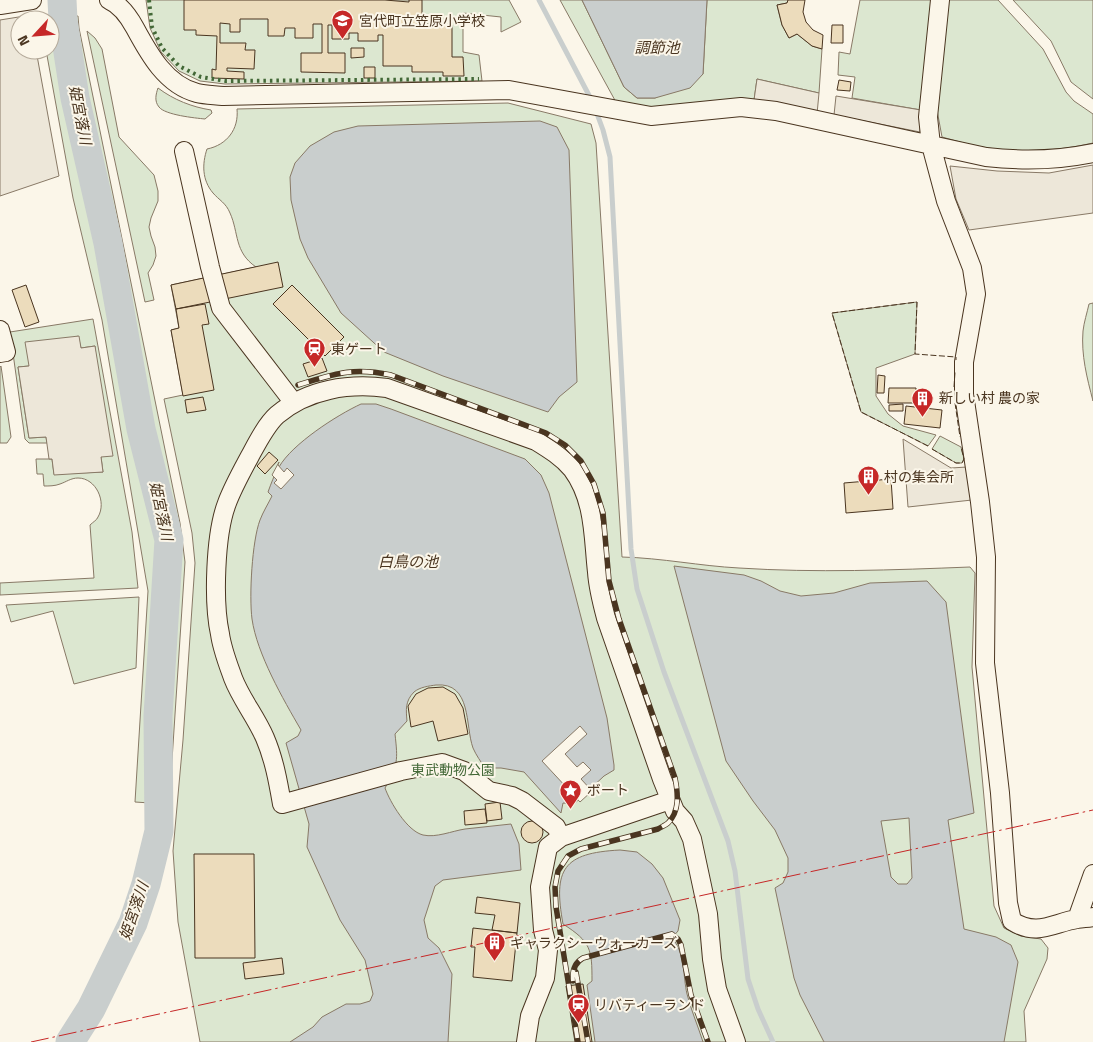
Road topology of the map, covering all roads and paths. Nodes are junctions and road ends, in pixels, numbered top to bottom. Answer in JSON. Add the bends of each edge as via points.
{"nodes":[{"id":1,"x":32,"y":0,"type":"edge"},
{"id":2,"x":110,"y":0,"type":"edge"},
{"id":3,"x":940,"y":0,"type":"edge"},
{"id":4,"x":0,"y":5,"type":"edge"},
{"id":5,"x":931,"y":145,"type":"junction"},
{"id":6,"x":184,"y":151,"type":"dead end"},
{"id":7,"x":1093,"y":152,"type":"edge"},
{"id":8,"x":0,"y":330,"type":"edge"},
{"id":9,"x":3,"y":353,"type":"edge"},
{"id":10,"x":294,"y":403,"type":"junction"},
{"id":11,"x":670,"y":800,"type":"junction"},
{"id":12,"x":562,"y":837,"type":"junction"},
{"id":13,"x":1093,"y":874,"type":"edge"},
{"id":14,"x":1085,"y":918,"type":"edge"},
{"id":15,"x":526,"y":1042,"type":"edge"},
{"id":16,"x":736,"y":1042,"type":"edge"}],
"edges":[{"from":1,"to":4,"type":"street"},
{"from":2,"to":5,"type":"street","via":[[128,16],[161,70],[184,88],[197,93],[229,96],[509,90],[651,116],[741,107],[776,111]]},
{"from":3,"to":5,"type":"street","via":[[928,117]]},
{"from":5,"to":7,"type":"street","via":[[1008,159],[1078,156]]},
{"from":5,"to":14,"type":"street","via":[[946,201],[972,268],[976,294],[964,362],[964,394],[986,557],[985,662],[1008,903],[1012,921],[1022,927],[1044,929]]},
{"from":6,"to":10,"type":"street","via":[[222,308]]},
{"from":8,"to":9,"type":"street"},
{"from":10,"to":11,"type":"street","via":[[347,386],[387,388],[536,441],[572,469],[590,507],[599,593],[606,618]]},
{"from":10,"to":12,"type":"street","via":[[275,416],[257,443],[227,503],[219,539],[216,606],[220,635],[233,679],[265,737],[275,764],[282,804],[401,771],[442,764],[464,771],[489,791],[522,801],[556,827]]},
{"from":11,"to":12,"type":"street"},
{"from":11,"to":16,"type":"street","via":[[692,839],[708,914],[717,988]]},
{"from":12,"to":15,"type":"street","via":[[548,847],[540,888],[548,950],[545,978],[530,1016]]},
{"from":13,"to":14,"type":"street"}]}
